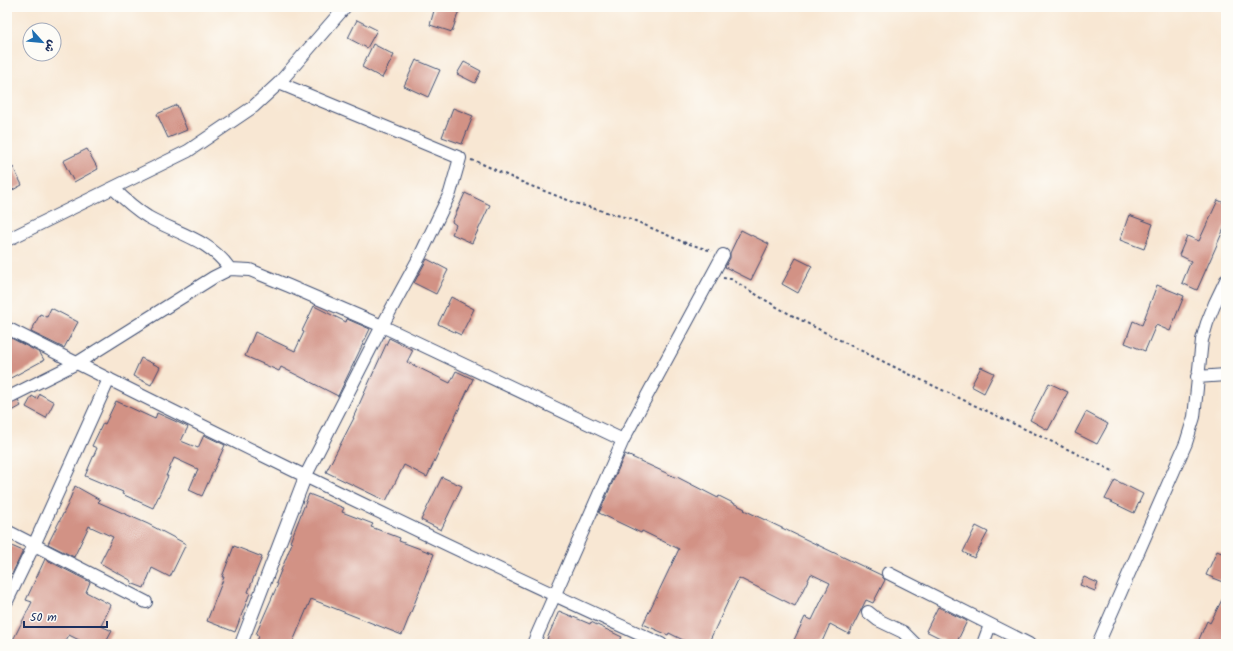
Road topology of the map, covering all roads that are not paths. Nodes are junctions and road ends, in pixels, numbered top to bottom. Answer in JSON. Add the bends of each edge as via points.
{"nodes":[{"id":1,"x":345,"y":7,"type":"edge"},
{"id":2,"x":279,"y":83,"type":"junction"},
{"id":3,"x":113,"y":188,"type":"junction"},
{"id":4,"x":7,"y":240,"type":"edge"},
{"id":5,"x":723,"y":255,"type":"road end"},
{"id":6,"x":230,"y":269,"type":"junction"},
{"id":7,"x":1226,"y":280,"type":"edge"},
{"id":8,"x":382,"y":326,"type":"junction"},
{"id":9,"x":7,"y":328,"type":"edge"},
{"id":10,"x":77,"y":364,"type":"junction"},
{"id":11,"x":1226,"y":375,"type":"edge"},
{"id":12,"x":1198,"y":377,"type":"junction"},
{"id":13,"x":109,"y":379,"type":"junction"},
{"id":14,"x":7,"y":398,"type":"edge"},
{"id":15,"x":623,"y":440,"type":"junction"},
{"id":16,"x":305,"y":477,"type":"junction"},
{"id":17,"x":7,"y":531,"type":"edge"},
{"id":18,"x":34,"y":545,"type":"junction"},
{"id":19,"x":888,"y":573,"type":"dead end"},
{"id":20,"x":554,"y":596,"type":"junction"},
{"id":21,"x":7,"y":601,"type":"edge"},
{"id":22,"x":146,"y":602,"type":"dead end"},
{"id":23,"x":868,"y":612,"type":"dead end"},
{"id":24,"x":990,"y":625,"type":"junction"},
{"id":25,"x":241,"y":644,"type":"edge"},
{"id":26,"x":533,"y":644,"type":"edge"},
{"id":27,"x":661,"y":644,"type":"edge"},
{"id":28,"x":915,"y":644,"type":"edge"},
{"id":29,"x":983,"y":644,"type":"edge"},
{"id":30,"x":1028,"y":644,"type":"edge"},
{"id":31,"x":1098,"y":644,"type":"edge"}],
"edges":[{"from":1,"to":2,"type":"street"},
{"from":2,"to":3,"type":"street","via":[[253,107],[188,151]]},
{"from":2,"to":8,"type":"street","via":[[460,158],[450,193]]},
{"from":3,"to":4,"type":"street"},
{"from":3,"to":6,"type":"street","via":[[148,217],[198,240],[223,259]]},
{"from":5,"to":15,"type":"street"},
{"from":6,"to":8,"type":"street","via":[[250,270]]},
{"from":6,"to":10,"type":"street"},
{"from":7,"to":12,"type":"street","via":[[1203,335]]},
{"from":8,"to":15,"type":"street"},
{"from":8,"to":16,"type":"street"},
{"from":9,"to":10,"type":"street"},
{"from":10,"to":13,"type":"street"},
{"from":10,"to":14,"type":"street"},
{"from":11,"to":12,"type":"street"},
{"from":12,"to":31,"type":"street","via":[[1194,417],[1186,443]]},
{"from":13,"to":16,"type":"street"},
{"from":13,"to":18,"type":"street"},
{"from":15,"to":20,"type":"street"},
{"from":16,"to":20,"type":"street"},
{"from":16,"to":25,"type":"street"},
{"from":17,"to":18,"type":"street"},
{"from":18,"to":21,"type":"street"},
{"from":18,"to":22,"type":"street"},
{"from":19,"to":24,"type":"street"},
{"from":20,"to":26,"type":"street"},
{"from":20,"to":27,"type":"street"},
{"from":23,"to":28,"type":"street","via":[[878,620],[904,632]]},
{"from":24,"to":29,"type":"street"},
{"from":24,"to":30,"type":"street"}]}
